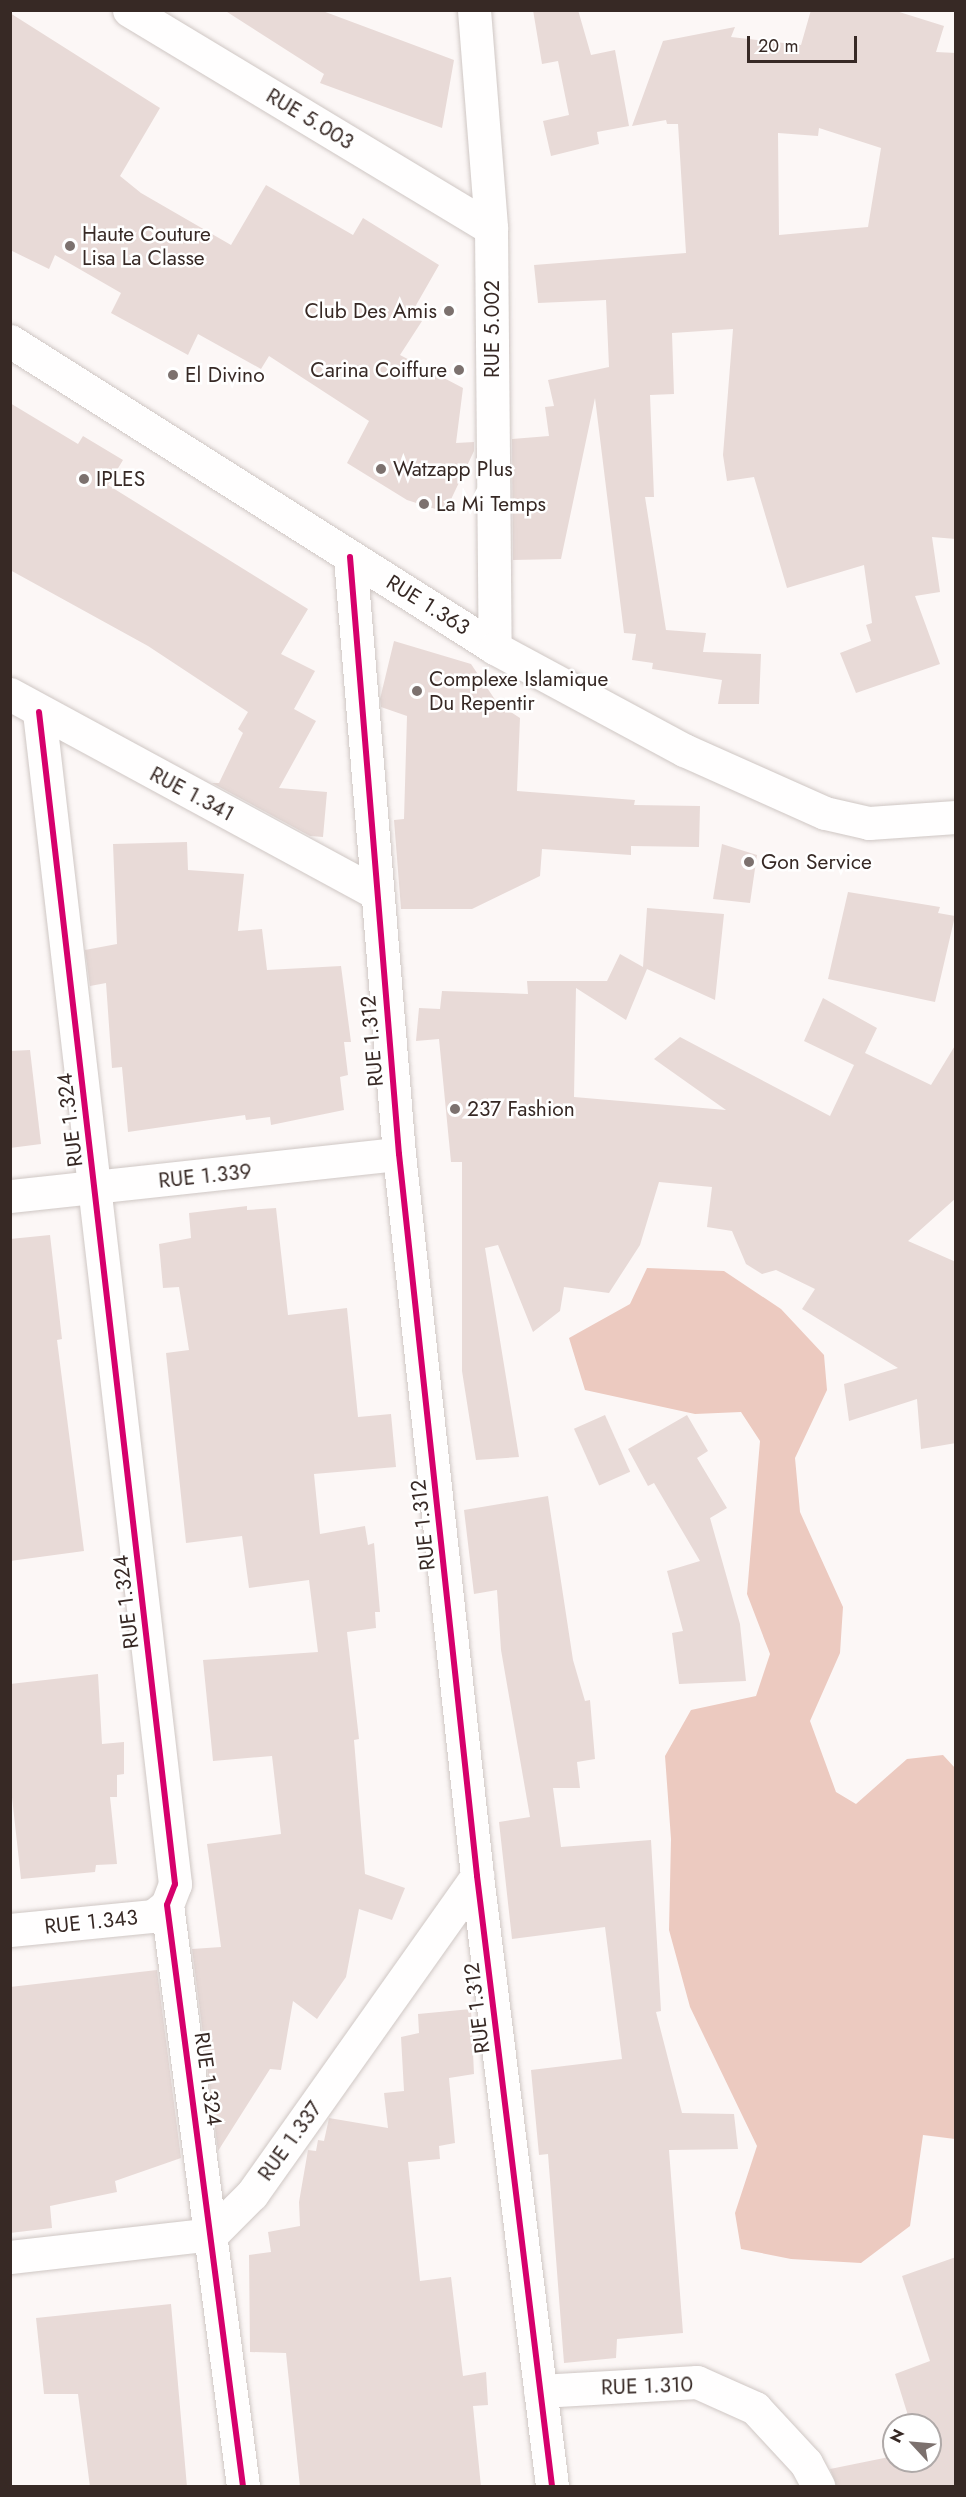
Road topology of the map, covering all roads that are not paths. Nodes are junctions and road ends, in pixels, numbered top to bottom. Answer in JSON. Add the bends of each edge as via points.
{"nodes":[{"id":1,"x":129,"y":10,"type":"edge"},
{"id":2,"x":474,"y":10,"type":"edge"},
{"id":3,"x":491,"y":228,"type":"junction"},
{"id":4,"x":10,"y":342,"type":"edge"},
{"id":5,"x":350,"y":557,"type":"junction"},
{"id":6,"x":495,"y":648,"type":"junction"},
{"id":7,"x":10,"y":694,"type":"edge"},
{"id":8,"x":39,"y":712,"type":"junction"},
{"id":9,"x":956,"y":817,"type":"edge"},
{"id":10,"x":374,"y":892,"type":"junction"},
{"id":11,"x":399,"y":1154,"type":"junction"},
{"id":12,"x":95,"y":1188,"type":"junction"},
{"id":13,"x":10,"y":1196,"type":"edge"},
{"id":14,"x":477,"y":1876,"type":"junction"},
{"id":15,"x":167,"y":1905,"type":"junction"},
{"id":16,"x":10,"y":1930,"type":"edge"},
{"id":17,"x":212,"y":2234,"type":"junction"},
{"id":18,"x":10,"y":2258,"type":"edge"},
{"id":19,"x":540,"y":2391,"type":"junction"},
{"id":20,"x":243,"y":2487,"type":"edge"},
{"id":21,"x":552,"y":2487,"type":"edge"},
{"id":22,"x":818,"y":2487,"type":"edge"}],
"edges":[{"from":1,"to":3,"type":"street","name":"RUE 5.003"},
{"from":2,"to":3,"type":"street","name":"RUE 5.002"},
{"from":3,"to":6,"type":"street","name":"RUE 5.002"},
{"from":4,"to":5,"type":"street","name":"RUE 1.363"},
{"from":5,"to":6,"type":"street","name":"RUE 1.363"},
{"from":5,"to":10,"type":"street","name":"RUE 1.312"},
{"from":6,"to":9,"type":"street","name":"RUE 1.363","via":[[775,792],[825,813],[869,823]]},
{"from":7,"to":8,"type":"street","name":"RUE 1.341"},
{"from":8,"to":10,"type":"street","name":"RUE 1.341"},
{"from":8,"to":12,"type":"street","name":"RUE 1.324"},
{"from":10,"to":11,"type":"street","name":"RUE 1.312"},
{"from":11,"to":12,"type":"street","name":"RUE 1.339"},
{"from":11,"to":14,"type":"street","name":"RUE 1.312"},
{"from":12,"to":13,"type":"street","name":"RUE 1.339"},
{"from":12,"to":15,"type":"street","name":"RUE 1.324","via":[[175,1884]]},
{"from":14,"to":17,"type":"street","name":"RUE 1.337","via":[[252,2194]]},
{"from":14,"to":19,"type":"street","name":"RUE 1.312"},
{"from":15,"to":16,"type":"street","name":"RUE 1.343","via":[[153,1916]]},
{"from":15,"to":17,"type":"street","name":"RUE 1.324"},
{"from":17,"to":18,"type":"street"},
{"from":17,"to":20,"type":"street","name":"RUE 1.324"},
{"from":19,"to":21,"type":"street","name":"RUE 1.312"},
{"from":19,"to":22,"type":"street","name":"RUE 1.310","via":[[697,2382],[755,2408],[806,2463]]}]}
